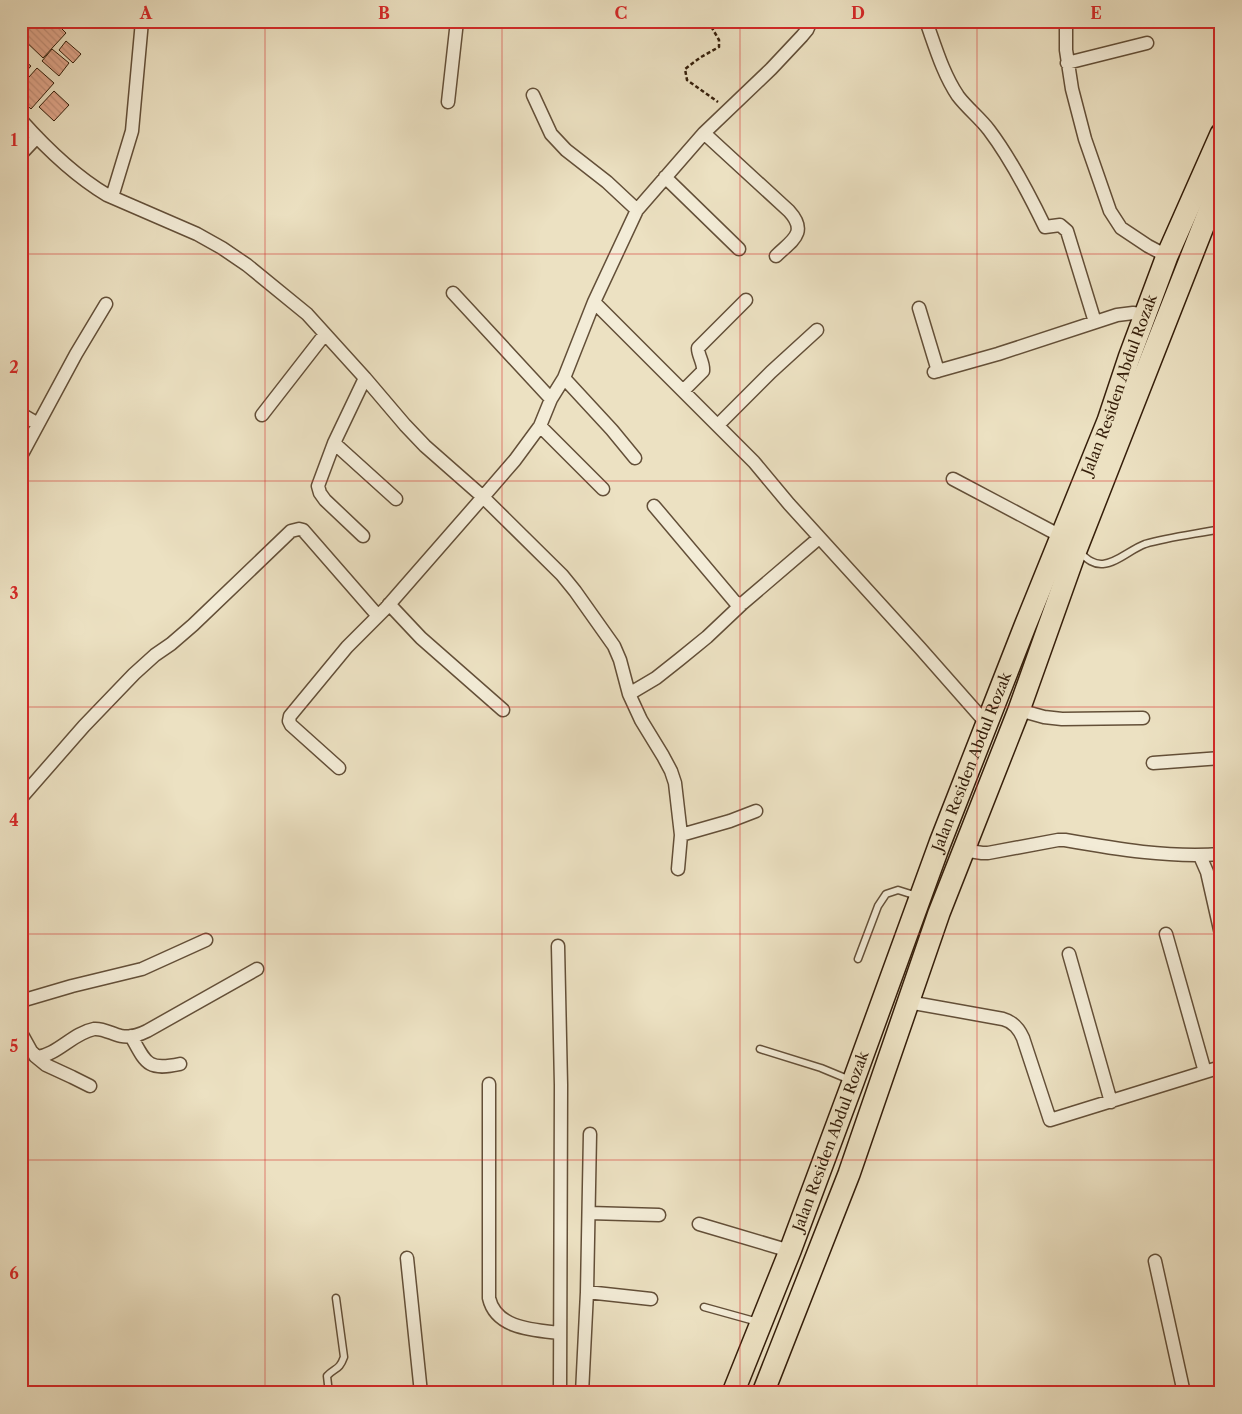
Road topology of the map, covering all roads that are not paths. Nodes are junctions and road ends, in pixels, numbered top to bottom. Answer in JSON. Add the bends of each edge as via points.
{"nodes":[{"id":1,"x":142,"y":21,"type":"edge"},
{"id":2,"x":457,"y":21,"type":"edge"},
{"id":3,"x":811,"y":21,"type":"edge"},
{"id":4,"x":926,"y":21,"type":"edge"},
{"id":5,"x":1066,"y":21,"type":"edge"},
{"id":6,"x":1147,"y":43,"type":"dead end"},
{"id":7,"x":1067,"y":63,"type":"junction"},
{"id":8,"x":533,"y":95,"type":"dead end"},
{"id":9,"x":448,"y":102,"type":"dead end"},
{"id":10,"x":21,"y":120,"type":"edge"},
{"id":11,"x":704,"y":133,"type":"junction"},
{"id":12,"x":1221,"y":134,"type":"edge"},
{"id":13,"x":37,"y":137,"type":"junction"},
{"id":14,"x":21,"y":154,"type":"edge"},
{"id":15,"x":666,"y":177,"type":"junction"},
{"id":16,"x":1221,"y":181,"type":"edge"},
{"id":17,"x":112,"y":197,"type":"junction"},
{"id":18,"x":637,"y":210,"type":"junction"},
{"id":19,"x":739,"y":249,"type":"dead end"},
{"id":20,"x":776,"y":256,"type":"dead end"},
{"id":21,"x":1167,"y":256,"type":"junction"},
{"id":22,"x":453,"y":293,"type":"dead end"},
{"id":23,"x":746,"y":300,"type":"dead end"},
{"id":24,"x":594,"y":302,"type":"junction"},
{"id":25,"x":106,"y":304,"type":"dead end"},
{"id":26,"x":919,"y":308,"type":"dead end"},
{"id":27,"x":1145,"y":315,"type":"junction"},
{"id":28,"x":1095,"y":322,"type":"junction"},
{"id":29,"x":817,"y":330,"type":"dead end"},
{"id":30,"x":325,"y":334,"type":"junction"},
{"id":31,"x":366,"y":378,"type":"junction"},
{"id":32,"x":564,"y":378,"type":"junction"},
{"id":33,"x":683,"y":391,"type":"junction"},
{"id":34,"x":551,"y":398,"type":"junction"},
{"id":35,"x":21,"y":414,"type":"edge"},
{"id":36,"x":262,"y":416,"type":"dead end"},
{"id":37,"x":38,"y":424,"type":"junction"},
{"id":38,"x":718,"y":425,"type":"junction"},
{"id":39,"x":540,"y":426,"type":"junction"},
{"id":40,"x":334,"y":443,"type":"junction"},
{"id":41,"x":21,"y":456,"type":"edge"},
{"id":42,"x":635,"y":458,"type":"dead end"},
{"id":43,"x":953,"y":479,"type":"dead end"},
{"id":44,"x":603,"y":489,"type":"dead end"},
{"id":45,"x":483,"y":498,"type":"junction"},
{"id":46,"x":396,"y":499,"type":"dead end"},
{"id":47,"x":654,"y":506,"type":"dead end"},
{"id":48,"x":1221,"y":528,"type":"edge"},
{"id":49,"x":363,"y":536,"type":"dead end"},
{"id":50,"x":819,"y":538,"type":"junction"},
{"id":51,"x":1068,"y":543,"type":"junction"},
{"id":52,"x":743,"y":603,"type":"junction"},
{"id":53,"x":383,"y":610,"type":"junction"},
{"id":54,"x":629,"y":694,"type":"junction"},
{"id":55,"x":503,"y":710,"type":"dead end"},
{"id":56,"x":1019,"y":710,"type":"junction"},
{"id":57,"x":1142,"y":718,"type":"dead end"},
{"id":58,"x":987,"y":724,"type":"junction"},
{"id":59,"x":1221,"y":758,"type":"edge"},
{"id":60,"x":1153,"y":763,"type":"dead end"},
{"id":61,"x":339,"y":768,"type":"dead end"},
{"id":62,"x":21,"y":798,"type":"edge"},
{"id":63,"x":756,"y":810,"type":"dead end"},
{"id":64,"x":681,"y":835,"type":"junction"},
{"id":65,"x":964,"y":850,"type":"junction"},
{"id":66,"x":1221,"y":854,"type":"edge"},
{"id":67,"x":1200,"y":856,"type":"junction"},
{"id":68,"x":678,"y":869,"type":"dead end"},
{"id":69,"x":920,"y":897,"type":"junction"},
{"id":70,"x":1166,"y":934,"type":"dead end"},
{"id":71,"x":1221,"y":934,"type":"edge"},
{"id":72,"x":206,"y":940,"type":"dead end"},
{"id":73,"x":558,"y":946,"type":"dead end"},
{"id":74,"x":1068,"y":954,"type":"dead end"},
{"id":75,"x":858,"y":959,"type":"dead end"},
{"id":76,"x":257,"y":969,"type":"dead end"},
{"id":77,"x":21,"y":1001,"type":"edge"},
{"id":78,"x":908,"y":1002,"type":"junction"},
{"id":79,"x":21,"y":1033,"type":"edge"},
{"id":80,"x":131,"y":1036,"type":"junction"},
{"id":81,"x":760,"y":1049,"type":"dead end"},
{"id":82,"x":35,"y":1056,"type":"junction"},
{"id":83,"x":180,"y":1064,"type":"dead end"},
{"id":84,"x":1221,"y":1067,"type":"edge"},
{"id":85,"x":1205,"y":1072,"type":"junction"},
{"id":86,"x":853,"y":1082,"type":"junction"},
{"id":87,"x":489,"y":1084,"type":"dead end"},
{"id":88,"x":90,"y":1086,"type":"dead end"},
{"id":89,"x":1111,"y":1102,"type":"junction"},
{"id":90,"x":590,"y":1134,"type":"dead end"},
{"id":91,"x":588,"y":1213,"type":"junction"},
{"id":92,"x":659,"y":1215,"type":"dead end"},
{"id":93,"x":700,"y":1224,"type":"dead end"},
{"id":94,"x":790,"y":1251,"type":"junction"},
{"id":95,"x":407,"y":1258,"type":"dead end"},
{"id":96,"x":1155,"y":1261,"type":"dead end"},
{"id":97,"x":587,"y":1292,"type":"junction"},
{"id":98,"x":336,"y":1298,"type":"dead end"},
{"id":99,"x":651,"y":1299,"type":"dead end"},
{"id":100,"x":704,"y":1307,"type":"dead end"},
{"id":101,"x":761,"y":1323,"type":"junction"},
{"id":102,"x":560,"y":1333,"type":"junction"},
{"id":103,"x":329,"y":1393,"type":"edge"},
{"id":104,"x":421,"y":1393,"type":"edge"},
{"id":105,"x":560,"y":1393,"type":"edge"},
{"id":106,"x":582,"y":1393,"type":"edge"},
{"id":107,"x":733,"y":1393,"type":"edge"},
{"id":108,"x":763,"y":1393,"type":"edge"},
{"id":109,"x":1184,"y":1393,"type":"edge"}],
"edges":[{"from":1,"to":17,"type":"street","via":[[132,131]]},
{"from":2,"to":9,"type":"street"},
{"from":3,"to":11,"type":"street","via":[[807,30],[771,69]]},
{"from":4,"to":28,"type":"street","via":[[959,97],[990,132],[1010,162],[1045,227],[1060,226],[1067,231]]},
{"from":5,"to":7,"type":"street"},
{"from":6,"to":7,"type":"street"},
{"from":7,"to":21,"type":"street","via":[[1085,139],[1110,211],[1121,228]]},
{"from":8,"to":18,"type":"street","via":[[551,134]]},
{"from":10,"to":13,"type":"street"},
{"from":11,"to":15,"type":"street"},
{"from":11,"to":20,"type":"street","via":[[797,222],[797,236]]},
{"from":12,"to":21,"type":"highway","name":"Jalan Residen Abdul Rozak"},
{"from":13,"to":14,"type":"street"},
{"from":13,"to":17,"type":"street","via":[[82,179]]},
{"from":15,"to":18,"type":"street"},
{"from":15,"to":19,"type":"street"},
{"from":16,"to":51,"type":"highway","name":"Jalan Residen Abdul Rozak"},
{"from":17,"to":30,"type":"street","via":[[222,248],[307,314]]},
{"from":18,"to":24,"type":"street"},
{"from":21,"to":27,"type":"highway","name":"Jalan Residen Abdul Rozak"},
{"from":22,"to":34,"type":"street"},
{"from":23,"to":33,"type":"street","via":[[698,348],[702,371]]},
{"from":24,"to":32,"type":"street"},
{"from":24,"to":33,"type":"street"},
{"from":25,"to":37,"type":"street"},
{"from":26,"to":28,"type":"street","via":[[936,372]]},
{"from":27,"to":28,"type":"street","via":[[1117,315]]},
{"from":27,"to":51,"type":"highway","name":"Jalan Residen Abdul Rozak"},
{"from":29,"to":38,"type":"street"},
{"from":30,"to":31,"type":"street"},
{"from":30,"to":36,"type":"street"},
{"from":31,"to":40,"type":"street"},
{"from":31,"to":45,"type":"street","via":[[425,446]]},
{"from":32,"to":34,"type":"street"},
{"from":32,"to":42,"type":"street"},
{"from":33,"to":38,"type":"street"},
{"from":34,"to":39,"type":"street"},
{"from":35,"to":37,"type":"street"},
{"from":37,"to":41,"type":"street"},
{"from":38,"to":50,"type":"street"},
{"from":39,"to":44,"type":"street"},
{"from":39,"to":45,"type":"street"},
{"from":40,"to":46,"type":"street"},
{"from":40,"to":49,"type":"street","via":[[318,490]]},
{"from":43,"to":51,"type":"street"},
{"from":45,"to":53,"type":"street"},
{"from":45,"to":54,"type":"street","via":[[575,591],[614,646]]},
{"from":47,"to":52,"type":"street","via":[[735,602]]},
{"from":48,"to":51,"type":"lane","via":[[1144,544],[1102,564],[1091,561]]},
{"from":50,"to":52,"type":"street"},
{"from":50,"to":58,"type":"street"},
{"from":51,"to":56,"type":"highway","name":"Jalan Residen Abdul Rozak"},
{"from":51,"to":58,"type":"highway","name":"Jalan Residen Abdul Rozak"},
{"from":52,"to":54,"type":"street","via":[[680,659]]},
{"from":53,"to":55,"type":"street","via":[[421,638]]},
{"from":53,"to":61,"type":"street","via":[[289,718],[291,725]]},
{"from":53,"to":62,"type":"street","via":[[303,530],[292,531],[193,625],[134,674]]},
{"from":54,"to":64,"type":"street","via":[[676,784]]},
{"from":56,"to":57,"type":"street","via":[[1062,719]]},
{"from":56,"to":65,"type":"highway","name":"Jalan Residen Abdul Rozak"},
{"from":58,"to":69,"type":"highway","name":"Jalan Residen Abdul Rozak"},
{"from":59,"to":60,"type":"street"},
{"from":63,"to":64,"type":"street"},
{"from":64,"to":68,"type":"street"},
{"from":65,"to":67,"type":"street","via":[[982,854],[1065,840],[1151,853]]},
{"from":65,"to":78,"type":"highway","name":"Jalan Residen Abdul Rozak"},
{"from":66,"to":67,"type":"street"},
{"from":67,"to":71,"type":"street","via":[[1207,872]]},
{"from":69,"to":75,"type":"lane","via":[[898,890],[886,894],[878,906]]},
{"from":69,"to":86,"type":"highway","name":"Jalan Residen Abdul Rozak"},
{"from":70,"to":85,"type":"street"},
{"from":72,"to":77,"type":"street","via":[[142,969]]},
{"from":73,"to":102,"type":"street"},
{"from":74,"to":89,"type":"street"},
{"from":76,"to":80,"type":"street","via":[[148,1031]]},
{"from":78,"to":89,"type":"street","via":[[1012,1023],[1023,1038],[1050,1120]]},
{"from":78,"to":108,"type":"highway","name":"Jalan Residen Abdul Rozak","via":[[848,1174]]},
{"from":79,"to":82,"type":"street"},
{"from":80,"to":82,"type":"street","via":[[94,1029],[49,1053]]},
{"from":80,"to":83,"type":"street","via":[[143,1057],[155,1067]]},
{"from":81,"to":86,"type":"lane"},
{"from":82,"to":88,"type":"street","via":[[46,1065]]},
{"from":84,"to":85,"type":"street"},
{"from":85,"to":89,"type":"street"},
{"from":86,"to":94,"type":"highway","name":"Jalan Residen Abdul Rozak"},
{"from":87,"to":102,"type":"street","via":[[490,1306],[513,1324]]},
{"from":90,"to":91,"type":"street"},
{"from":91,"to":92,"type":"street"},
{"from":91,"to":97,"type":"street"},
{"from":93,"to":94,"type":"street"},
{"from":94,"to":101,"type":"highway","name":"Jalan Residen Abdul Rozak"},
{"from":95,"to":104,"type":"street"},
{"from":96,"to":109,"type":"street"},
{"from":97,"to":99,"type":"street"},
{"from":97,"to":106,"type":"street"},
{"from":98,"to":103,"type":"lane","via":[[344,1357],[338,1369],[327,1376]]},
{"from":100,"to":101,"type":"lane"},
{"from":101,"to":107,"type":"highway","name":"Jalan Residen Abdul Rozak"},
{"from":102,"to":105,"type":"street"}]}
